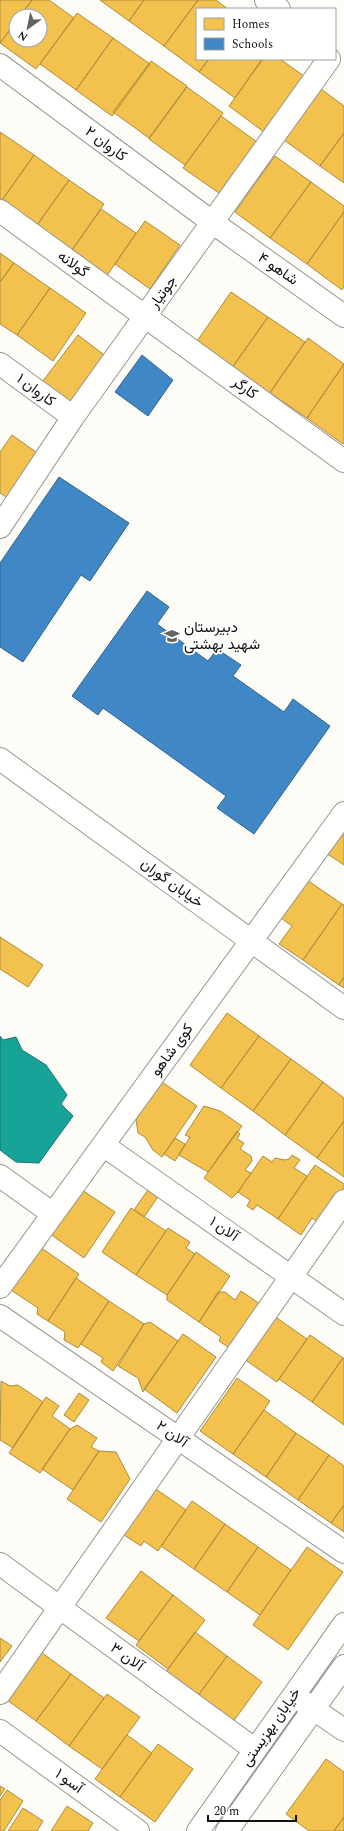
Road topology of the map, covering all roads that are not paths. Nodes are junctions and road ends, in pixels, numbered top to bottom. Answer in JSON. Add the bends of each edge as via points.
{"nodes":[{"id":1,"x":266,"y":0,"type":"edge"},
{"id":2,"x":278,"y":8,"type":"edge"},
{"id":3,"x":328,"y":60,"type":"edge"},
{"id":4,"x":0,"y":65,"type":"edge"},
{"id":5,"x":0,"y":211,"type":"edge"},
{"id":6,"x":212,"y":222,"type":"junction"},
{"id":7,"x":145,"y":316,"type":"junction"},
{"id":8,"x":344,"y":316,"type":"edge"},
{"id":9,"x":0,"y":364,"type":"edge"},
{"id":10,"x":73,"y":417,"type":"junction"},
{"id":11,"x":344,"y":461,"type":"edge"},
{"id":12,"x":0,"y":527,"type":"edge"},
{"id":13,"x":0,"y":759,"type":"edge"},
{"id":14,"x":344,"y":813,"type":"edge"},
{"id":15,"x":251,"y":941,"type":"junction"},
{"id":16,"x":344,"y":1008,"type":"edge"},
{"id":17,"x":103,"y":1145,"type":"junction"},
{"id":18,"x":0,"y":1176,"type":"edge"},
{"id":19,"x":344,"y":1201,"type":"edge"},
{"id":20,"x":53,"y":1214,"type":"junction"},
{"id":21,"x":292,"y":1276,"type":"junction"},
{"id":22,"x":0,"y":1287,"type":"edge"},
{"id":23,"x":344,"y":1314,"type":"edge"},
{"id":24,"x":0,"y":1316,"type":"edge"},
{"id":25,"x":178,"y":1438,"type":"junction"},
{"id":26,"x":344,"y":1552,"type":"edge"},
{"id":27,"x":0,"y":1564,"type":"edge"},
{"id":28,"x":59,"y":1608,"type":"junction"},
{"id":29,"x":344,"y":1624,"type":"edge"},
{"id":30,"x":344,"y":1666,"type":"edge"},
{"id":31,"x":0,"y":1693,"type":"edge"},
{"id":32,"x":294,"y":1695,"type":"junction"},
{"id":33,"x":314,"y":1709,"type":"junction"},
{"id":34,"x":344,"y":1730,"type":"edge"},
{"id":35,"x":0,"y":1731,"type":"edge"},
{"id":36,"x":254,"y":1749,"type":"junction"},
{"id":37,"x":138,"y":1831,"type":"edge"},
{"id":38,"x":198,"y":1831,"type":"edge"},
{"id":39,"x":227,"y":1831,"type":"edge"}],
"edges":[{"from":1,"to":2,"type":"street"},
{"from":3,"to":6,"type":"street","name":"جوتیار"},
{"from":4,"to":6,"type":"street","name":"کاروان ۲"},
{"from":5,"to":7,"type":"street","name":"گولانه"},
{"from":6,"to":7,"type":"street","name":"جوتیار"},
{"from":6,"to":8,"type":"street","name":"شاهو ۴"},
{"from":7,"to":10,"type":"street","name":"جوتیار"},
{"from":7,"to":11,"type":"street","name":"کارگر"},
{"from":9,"to":10,"type":"street","name":"کاروان ۱"},
{"from":10,"to":12,"type":"street","name":"جوتیار"},
{"from":13,"to":15,"type":"street","name":"خیابان گوران"},
{"from":14,"to":15,"type":"street","name":"کوی شاهو"},
{"from":15,"to":16,"type":"street","name":"خیابان گوران"},
{"from":15,"to":17,"type":"street","name":"کوی شاهو"},
{"from":17,"to":20,"type":"street","name":"کوی شاهو"},
{"from":17,"to":21,"type":"street","name":"آلان ۱"},
{"from":18,"to":20,"type":"street"},
{"from":19,"to":21,"type":"street"},
{"from":20,"to":22,"type":"street","name":"کوی شاهو"},
{"from":21,"to":23,"type":"street","name":"آلان ۱"},
{"from":21,"to":25,"type":"street"},
{"from":24,"to":25,"type":"street","name":"آلان ۲"},
{"from":25,"to":26,"type":"street","name":"آلان ۲"},
{"from":25,"to":28,"type":"street"},
{"from":27,"to":28,"type":"street","name":"آلان ۳"},
{"from":28,"to":31,"type":"street"},
{"from":28,"to":36,"type":"street","name":"آلان ۳"},
{"from":29,"to":32,"type":"street","name":"خیابان بهزیستی"},
{"from":30,"to":33,"type":"street","name":"خیابان بهزیستی"},
{"from":32,"to":33,"type":"street"},
{"from":32,"to":36,"type":"street","name":"خیابان بهزیستی"},
{"from":33,"to":34,"type":"street"},
{"from":33,"to":39,"type":"street","name":"خیابان بهزیستی"},
{"from":35,"to":37,"type":"street","name":"آسو ۱"},
{"from":36,"to":38,"type":"street","name":"خیابان بهزیستی"}]}
